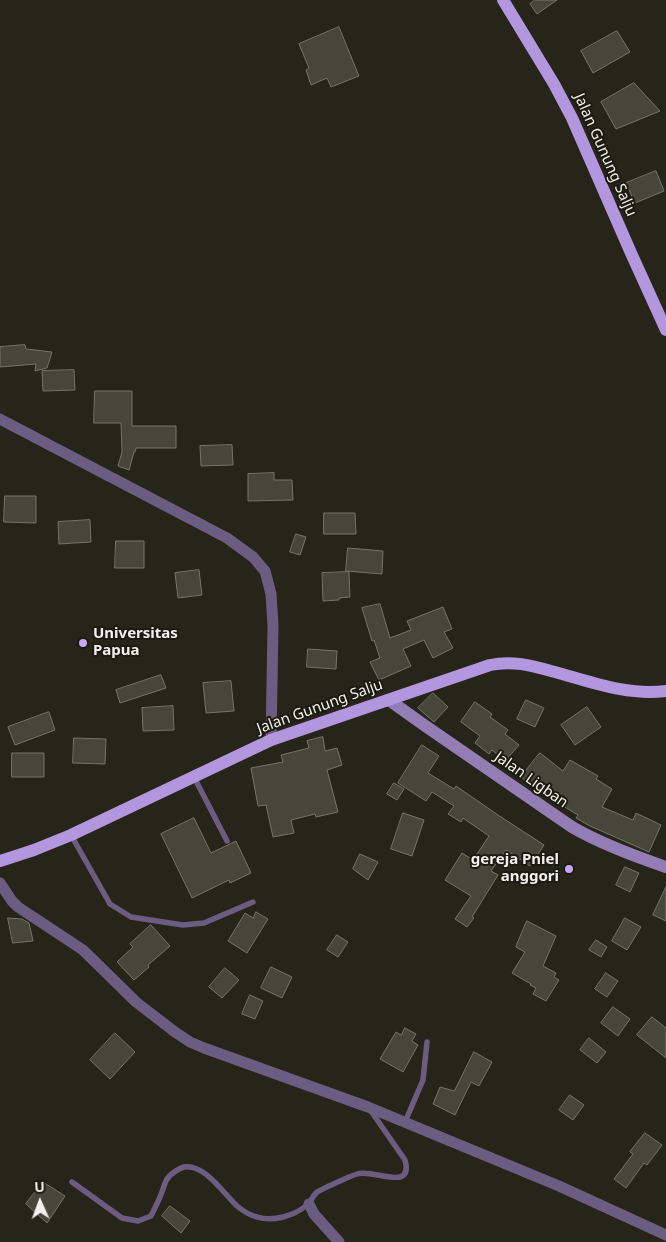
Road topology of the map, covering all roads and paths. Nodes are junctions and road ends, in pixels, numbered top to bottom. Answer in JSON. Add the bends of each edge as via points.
{"nodes":[{"id":1,"x":503,"y":0,"type":"edge"},
{"id":2,"x":666,"y":330,"type":"edge"},
{"id":3,"x":0,"y":419,"type":"edge"},
{"id":4,"x":666,"y":691,"type":"edge"},
{"id":5,"x":390,"y":700,"type":"junction"},
{"id":6,"x":271,"y":740,"type":"junction"},
{"id":7,"x":194,"y":777,"type":"junction"},
{"id":8,"x":71,"y":835,"type":"junction"},
{"id":9,"x":227,"y":841,"type":"dead end"},
{"id":10,"x":0,"y":861,"type":"edge"},
{"id":11,"x":666,"y":867,"type":"edge"},
{"id":12,"x":0,"y":883,"type":"edge"},
{"id":13,"x":254,"y":902,"type":"dead end"},
{"id":14,"x":427,"y":1042,"type":"dead end"},
{"id":15,"x":368,"y":1107,"type":"junction"},
{"id":16,"x":405,"y":1122,"type":"junction"},
{"id":17,"x":72,"y":1182,"type":"dead end"},
{"id":18,"x":309,"y":1204,"type":"junction"},
{"id":19,"x":666,"y":1235,"type":"edge"},
{"id":20,"x":339,"y":1242,"type":"edge"}],
"edges":[{"from":1,"to":2,"type":"main road","name":"Jalan Gunung Salju","via":[[572,118]]},
{"from":3,"to":6,"type":"street","via":[[227,538],[253,557],[265,571],[271,594],[273,626]]},
{"from":4,"to":5,"type":"main road","name":"Jalan Gunung Salju","via":[[625,690],[530,665],[506,662],[480,667]]},
{"from":5,"to":6,"type":"main road","name":"Jalan Gunung Salju"},
{"from":5,"to":11,"type":"main road","name":"Jalan Ligban","via":[[572,827]]},
{"from":6,"to":7,"type":"main road","name":"Jalan Gunung Salju"},
{"from":7,"to":8,"type":"main road","name":"Jalan Gunung Salju"},
{"from":7,"to":9,"type":"lane"},
{"from":8,"to":10,"type":"main road","name":"Jalan Gunung Salju"},
{"from":8,"to":13,"type":"lane","via":[[110,904],[131,917],[182,925],[204,923]]},
{"from":12,"to":15,"type":"street","via":[[18,907],[83,950],[136,1002],[190,1042]]},
{"from":14,"to":16,"type":"lane","via":[[423,1080]]},
{"from":15,"to":16,"type":"street"},
{"from":15,"to":18,"type":"lane","via":[[402,1153],[406,1172],[396,1178],[358,1173],[316,1192]]},
{"from":16,"to":19,"type":"street"},
{"from":17,"to":18,"type":"lane","via":[[122,1218],[138,1221],[151,1216],[168,1177],[183,1167],[201,1170],[244,1212],[258,1217],[281,1217]]},
{"from":18,"to":20,"type":"street"}]}
